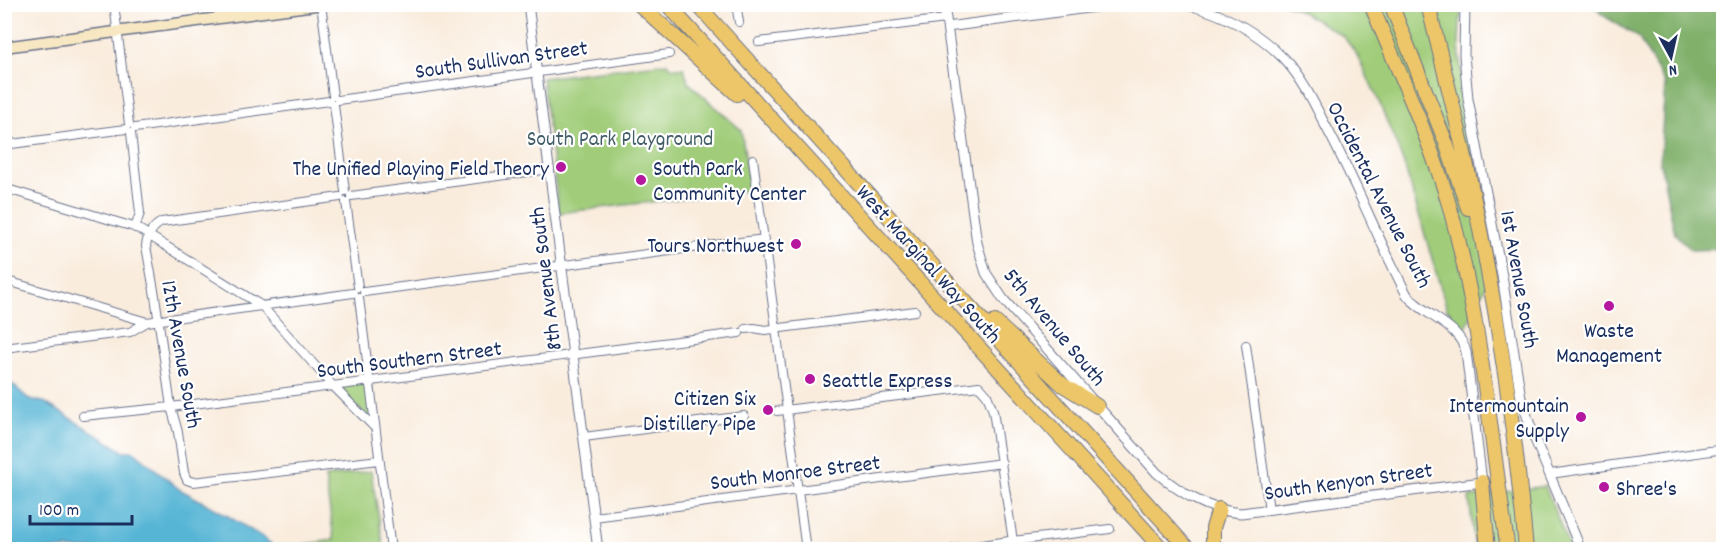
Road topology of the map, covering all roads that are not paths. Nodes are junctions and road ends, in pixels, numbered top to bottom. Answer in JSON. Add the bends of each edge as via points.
{"nodes":[{"id":1,"x":114,"y":4,"type":"edge"},
{"id":2,"x":528,"y":4,"type":"edge"},
{"id":3,"x":639,"y":4,"type":"edge"},
{"id":4,"x":667,"y":4,"type":"edge"},
{"id":5,"x":697,"y":4,"type":"edge"},
{"id":6,"x":736,"y":4,"type":"edge"},
{"id":7,"x":944,"y":4,"type":"edge"},
{"id":8,"x":1117,"y":4,"type":"edge"},
{"id":9,"x":1184,"y":4,"type":"edge"},
{"id":10,"x":1373,"y":4,"type":"edge"},
{"id":11,"x":1391,"y":4,"type":"edge"},
{"id":12,"x":1428,"y":4,"type":"edge"},
{"id":13,"x":1465,"y":4,"type":"edge"},
{"id":14,"x":321,"y":5,"type":"edge"},
{"id":15,"x":739,"y":22,"type":"dead end"},
{"id":16,"x":947,"y":23,"type":"junction"},
{"id":17,"x":118,"y":32,"type":"junction"},
{"id":18,"x":759,"y":42,"type":"dead end"},
{"id":19,"x":4,"y":47,"type":"edge"},
{"id":20,"x":669,"y":54,"type":"dead end"},
{"id":21,"x":537,"y":72,"type":"junction"},
{"id":22,"x":333,"y":100,"type":"junction"},
{"id":23,"x":130,"y":128,"type":"junction"},
{"id":24,"x":4,"y":145,"type":"edge"},
{"id":25,"x":794,"y":145,"type":"junction"},
{"id":26,"x":753,"y":159,"type":"dead end"},
{"id":27,"x":550,"y":169,"type":"junction"},
{"id":28,"x":4,"y":188,"type":"edge"},
{"id":29,"x":346,"y":196,"type":"junction"},
{"id":30,"x":135,"y":228,"type":"junction"},
{"id":31,"x":901,"y":230,"type":"junction"},
{"id":32,"x":149,"y":235,"type":"junction"},
{"id":33,"x":765,"y":239,"type":"junction"},
{"id":34,"x":740,"y":242,"type":"dead end"},
{"id":35,"x":729,"y":243,"type":"dead end"},
{"id":36,"x":561,"y":265,"type":"junction"},
{"id":37,"x":4,"y":280,"type":"edge"},
{"id":38,"x":358,"y":293,"type":"junction"},
{"id":39,"x":262,"y":306,"type":"junction"},
{"id":40,"x":1493,"y":306,"type":"junction"},
{"id":41,"x":915,"y":311,"type":"dead end"},
{"id":42,"x":158,"y":321,"type":"junction"},
{"id":43,"x":147,"y":322,"type":"junction"},
{"id":44,"x":777,"y":329,"type":"junction"},
{"id":45,"x":1246,"y":345,"type":"dead end"},
{"id":46,"x":4,"y":348,"type":"edge"},
{"id":47,"x":573,"y":355,"type":"junction"},
{"id":48,"x":370,"y":381,"type":"junction"},
{"id":49,"x":333,"y":386,"type":"junction"},
{"id":50,"x":1097,"y":406,"type":"junction"},
{"id":51,"x":171,"y":407,"type":"junction"},
{"id":52,"x":788,"y":410,"type":"junction"},
{"id":53,"x":777,"y":411,"type":"dead end"},
{"id":54,"x":83,"y":416,"type":"dead end"},
{"id":55,"x":744,"y":416,"type":"dead end"},
{"id":56,"x":375,"y":428,"type":"junction"},
{"id":57,"x":584,"y":437,"type":"junction"},
{"id":58,"x":1724,"y":449,"type":"edge"},
{"id":59,"x":379,"y":460,"type":"junction"},
{"id":60,"x":1002,"y":463,"type":"junction"},
{"id":61,"x":1550,"y":474,"type":"junction"},
{"id":62,"x":1482,"y":482,"type":"junction"},
{"id":63,"x":1520,"y":487,"type":"junction"},
{"id":64,"x":799,"y":489,"type":"junction"},
{"id":65,"x":1500,"y":500,"type":"junction"},
{"id":66,"x":1219,"y":509,"type":"junction"},
{"id":67,"x":1269,"y":510,"type":"junction"},
{"id":68,"x":594,"y":517,"type":"junction"},
{"id":69,"x":1110,"y":529,"type":"dead end"},
{"id":70,"x":1013,"y":545,"type":"edge"},
{"id":71,"x":391,"y":549,"type":"edge"},
{"id":72,"x":598,"y":549,"type":"edge"},
{"id":73,"x":806,"y":549,"type":"edge"},
{"id":74,"x":952,"y":549,"type":"edge"},
{"id":75,"x":1163,"y":549,"type":"edge"},
{"id":76,"x":1189,"y":549,"type":"edge"},
{"id":77,"x":1213,"y":549,"type":"edge"},
{"id":78,"x":1488,"y":549,"type":"edge"},
{"id":79,"x":1500,"y":549,"type":"edge"},
{"id":80,"x":1508,"y":549,"type":"edge"},
{"id":81,"x":1526,"y":549,"type":"edge"},
{"id":82,"x":1534,"y":549,"type":"edge"},
{"id":83,"x":1581,"y":549,"type":"edge"}],
"edges":[{"from":1,"to":17,"type":"street"},
{"from":2,"to":21,"type":"street","name":"8th Avenue South"},
{"from":3,"to":25,"type":"highway"},
{"from":4,"to":25,"type":"highway","name":"West Marginal Way South"},
{"from":5,"to":31,"type":"highway","name":"West Marginal Way South"},
{"from":6,"to":15,"type":"street"},
{"from":7,"to":16,"type":"street","name":"5th Avenue South"},
{"from":8,"to":16,"type":"street"},
{"from":9,"to":62,"type":"street","name":"Occidental Avenue South","via":[[1223,16],[1250,30],[1283,58],[1301,80],[1336,144],[1407,295],[1462,342]]},
{"from":10,"to":65,"type":"highway","via":[[1434,163],[1461,252]]},
{"from":11,"to":40,"type":"highway","via":[[1468,207]]},
{"from":12,"to":40,"type":"highway","via":[[1470,182]]},
{"from":13,"to":61,"type":"street","name":"1st Avenue South","via":[[1468,99],[1518,382]]},
{"from":14,"to":17,"type":"main road"},
{"from":14,"to":22,"type":"street"},
{"from":16,"to":18,"type":"street"},
{"from":16,"to":50,"type":"street","name":"5th Avenue South","via":[[972,221],[986,273],[999,294]]},
{"from":17,"to":19,"type":"main road"},
{"from":17,"to":23,"type":"street"},
{"from":20,"to":21,"type":"street","name":"South Sullivan Street"},
{"from":21,"to":22,"type":"street","name":"South Sullivan Street"},
{"from":21,"to":27,"type":"street","name":"8th Avenue South"},
{"from":22,"to":23,"type":"street","name":"South Sullivan Street"},
{"from":22,"to":29,"type":"street"},
{"from":23,"to":24,"type":"street","name":"South Sullivan Street"},
{"from":23,"to":30,"type":"street","via":[[140,213]]},
{"from":25,"to":75,"type":"highway","name":"West Marginal Way South"},
{"from":26,"to":33,"type":"street"},
{"from":27,"to":29,"type":"street"},
{"from":27,"to":36,"type":"street","name":"8th Avenue South"},
{"from":28,"to":30,"type":"street"},
{"from":29,"to":32,"type":"street","via":[[162,222]]},
{"from":29,"to":38,"type":"street"},
{"from":30,"to":32,"type":"street"},
{"from":31,"to":50,"type":"highway","via":[[1038,363],[1063,385]]},
{"from":31,"to":76,"type":"highway","name":"West Marginal Way South"},
{"from":32,"to":39,"type":"street"},
{"from":32,"to":42,"type":"street","name":"12th Avenue South","via":[[146,246]]},
{"from":33,"to":34,"type":"street"},
{"from":33,"to":44,"type":"street"},
{"from":35,"to":36,"type":"street"},
{"from":36,"to":38,"type":"street"},
{"from":36,"to":47,"type":"street","name":"8th Avenue South"},
{"from":37,"to":43,"type":"street"},
{"from":38,"to":39,"type":"street"},
{"from":38,"to":48,"type":"street"},
{"from":39,"to":42,"type":"street"},
{"from":39,"to":49,"type":"street"},
{"from":40,"to":63,"type":"highway"},
{"from":41,"to":44,"type":"street","name":"South Southern Street"},
{"from":42,"to":43,"type":"street"},
{"from":42,"to":51,"type":"street","name":"12th Avenue South"},
{"from":43,"to":46,"type":"street","via":[[130,332]]},
{"from":44,"to":47,"type":"street","name":"South Southern Street"},
{"from":44,"to":52,"type":"street"},
{"from":45,"to":67,"type":"street"},
{"from":47,"to":48,"type":"street","name":"South Southern Street"},
{"from":47,"to":57,"type":"street","name":"8th Avenue South"},
{"from":48,"to":49,"type":"street","name":"South Southern Street"},
{"from":48,"to":56,"type":"street"},
{"from":49,"to":51,"type":"street","name":"South Southern Street"},
{"from":49,"to":56,"type":"street"},
{"from":50,"to":66,"type":"street","name":"5th Avenue South","via":[[1157,473],[1186,495]]},
{"from":51,"to":54,"type":"street","name":"South Southern Street"},
{"from":51,"to":59,"type":"street","name":"12th Avenue South","via":[[184,473],[193,482]]},
{"from":52,"to":53,"type":"street"},
{"from":52,"to":60,"type":"street","via":[[979,386],[993,411]]},
{"from":52,"to":64,"type":"street"},
{"from":55,"to":57,"type":"street"},
{"from":56,"to":59,"type":"street"},
{"from":57,"to":68,"type":"street","name":"8th Avenue South"},
{"from":58,"to":61,"type":"street"},
{"from":59,"to":71,"type":"street"},
{"from":60,"to":64,"type":"street","name":"South Monroe Street"},
{"from":60,"to":70,"type":"street"},
{"from":61,"to":83,"type":"street","name":"1st Avenue South"},
{"from":62,"to":67,"type":"street","name":"South Kenyon Street"},
{"from":62,"to":78,"type":"highway"},
{"from":63,"to":81,"type":"highway"},
{"from":63,"to":82,"type":"highway","via":[[1524,491]]},
{"from":64,"to":68,"type":"street","name":"South Monroe Street"},
{"from":64,"to":73,"type":"street"},
{"from":65,"to":79,"type":"highway"},
{"from":65,"to":80,"type":"highway"},
{"from":66,"to":67,"type":"street","name":"South Kenyon Street","via":[[1240,513]]},
{"from":66,"to":77,"type":"highway","via":[[1213,528]]},
{"from":68,"to":72,"type":"street","name":"8th Avenue South"},
{"from":69,"to":70,"type":"street"},
{"from":70,"to":74,"type":"street"}]}
